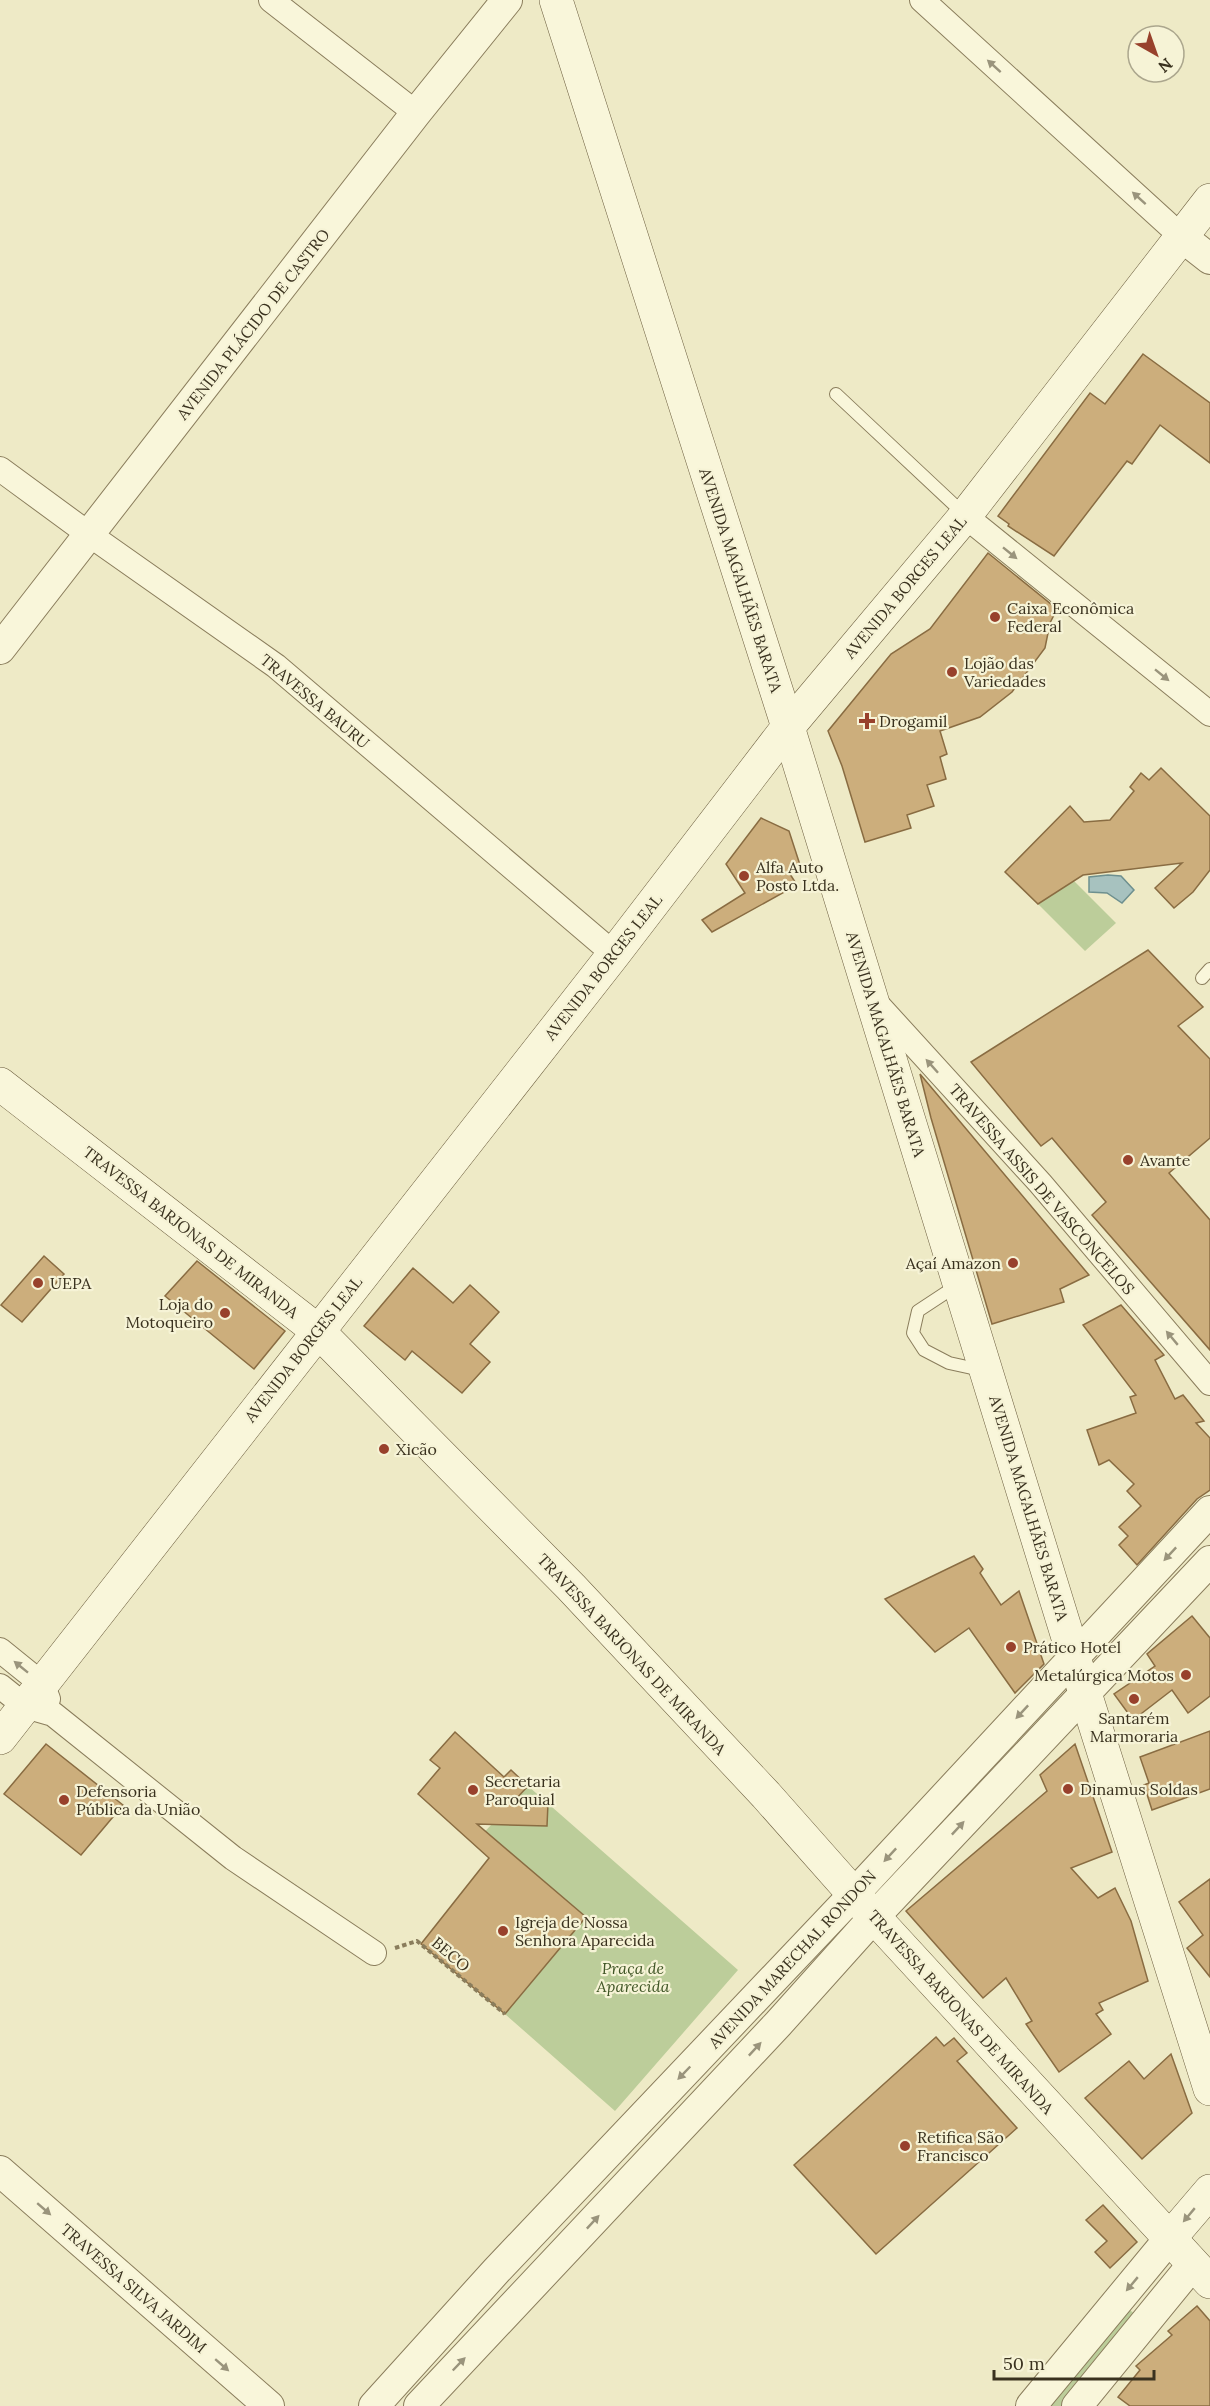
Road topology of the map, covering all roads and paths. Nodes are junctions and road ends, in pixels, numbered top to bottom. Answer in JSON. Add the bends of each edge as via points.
{"nodes":[{"id":1,"x":271,"y":0,"type":"edge"},
{"id":2,"x":507,"y":0,"type":"edge"},
{"id":3,"x":556,"y":0,"type":"edge"},
{"id":4,"x":922,"y":0,"type":"edge"},
{"id":5,"x":416,"y":112,"type":"junction"},
{"id":6,"x":1210,"y":200,"type":"edge"},
{"id":7,"x":1182,"y":237,"type":"junction"},
{"id":8,"x":1210,"y":259,"type":"edge"},
{"id":9,"x":836,"y":394,"type":"dead end"},
{"id":10,"x":0,"y":469,"type":"edge"},
{"id":11,"x":965,"y":516,"type":"junction"},
{"id":12,"x":90,"y":536,"type":"junction"},
{"id":13,"x":0,"y":649,"type":"edge"},
{"id":14,"x":1210,"y":714,"type":"edge"},
{"id":15,"x":788,"y":727,"type":"junction"},
{"id":16,"x":614,"y":954,"type":"junction"},
{"id":17,"x":872,"y":998,"type":"junction"},
{"id":18,"x":0,"y":1084,"type":"edge"},
{"id":19,"x":960,"y":1283,"type":"junction"},
{"id":20,"x":318,"y":1330,"type":"junction"},
{"id":21,"x":987,"y":1371,"type":"junction"},
{"id":22,"x":1210,"y":1383,"type":"edge"},
{"id":23,"x":1210,"y":1511,"type":"edge"},
{"id":24,"x":1210,"y":1561,"type":"edge"},
{"id":25,"x":0,"y":1650,"type":"edge"},
{"id":26,"x":1074,"y":1656,"type":"junction"},
{"id":27,"x":0,"y":1686,"type":"edge"},
{"id":28,"x":1085,"y":1694,"type":"junction"},
{"id":29,"x":40,"y":1701,"type":"junction"},
{"id":30,"x":0,"y":1738,"type":"edge"},
{"id":31,"x":864,"y":1905,"type":"junction"},
{"id":32,"x":374,"y":1953,"type":"joint"},
{"id":33,"x":752,"y":2001,"type":"junction"},
{"id":34,"x":505,"y":2014,"type":"dead end"},
{"id":35,"x":778,"y":2024,"type":"junction"},
{"id":36,"x":1210,"y":2089,"type":"edge"},
{"id":37,"x":0,"y":2171,"type":"edge"},
{"id":38,"x":1210,"y":2191,"type":"edge"},
{"id":39,"x":1169,"y":2239,"type":"junction"},
{"id":40,"x":1204,"y":2264,"type":"edge"},
{"id":41,"x":495,"y":2273,"type":"junction"},
{"id":42,"x":522,"y":2298,"type":"junction"},
{"id":43,"x":269,"y":2406,"type":"edge"},
{"id":44,"x":374,"y":2406,"type":"edge"},
{"id":45,"x":419,"y":2406,"type":"edge"},
{"id":46,"x":1031,"y":2406,"type":"edge"},
{"id":47,"x":1077,"y":2406,"type":"edge"}],
"edges":[{"from":1,"to":5,"type":"street"},
{"from":2,"to":5,"type":"street","name":"AVENIDA PLÁCIDO DE CASTRO"},
{"from":3,"to":15,"type":"main road","name":"AVENIDA MAGALHÃES BARATA"},
{"from":7,"to":4,"type":"street","one_way":true},
{"from":5,"to":12,"type":"street","name":"AVENIDA PLÁCIDO DE CASTRO"},
{"from":6,"to":7,"type":"main road","name":"AVENIDA BORGES LEAL"},
{"from":7,"to":8,"type":"street"},
{"from":7,"to":11,"type":"main road","name":"AVENIDA BORGES LEAL"},
{"from":9,"to":11,"type":"lane"},
{"from":10,"to":12,"type":"street","name":"TRAVESSA BAURU"},
{"from":11,"to":14,"type":"street","one_way":true},
{"from":11,"to":15,"type":"main road","name":"AVENIDA BORGES LEAL"},
{"from":12,"to":13,"type":"street","name":"AVENIDA PLÁCIDO DE CASTRO"},
{"from":12,"to":16,"type":"street","name":"TRAVESSA BAURU","via":[[276,666]]},
{"from":15,"to":16,"type":"main road","name":"AVENIDA BORGES LEAL"},
{"from":15,"to":17,"type":"main road","name":"AVENIDA MAGALHÃES BARATA"},
{"from":16,"to":20,"type":"main road","name":"AVENIDA BORGES LEAL"},
{"from":17,"to":19,"type":"main road","name":"AVENIDA MAGALHÃES BARATA"},
{"from":22,"to":17,"type":"street","name":"TRAVESSA ASSIS DE VASCONCELOS","one_way":true,"via":[[1040,1183]]},
{"from":18,"to":20,"type":"main road","name":"TRAVESSA BARJONAS DE MIRANDA"},
{"from":19,"to":21,"type":"main road","name":"AVENIDA MAGALHÃES BARATA"},
{"from":19,"to":21,"type":"lane","via":[[918,1311],[913,1333],[924,1350],[949,1363]]},
{"from":20,"to":29,"type":"main road","name":"AVENIDA BORGES LEAL"},
{"from":20,"to":31,"type":"main road","name":"TRAVESSA BARJONAS DE MIRANDA","via":[[571,1587]]},
{"from":21,"to":26,"type":"main road","name":"AVENIDA MAGALHÃES BARATA"},
{"from":23,"to":26,"type":"street","name":"AVENIDA MARECHAL RONDON","one_way":true},
{"from":24,"to":28,"type":"street","name":"AVENIDA MARECHAL RONDON"},
{"from":29,"to":25,"type":"street","one_way":true},
{"from":26,"to":28,"type":"main road","name":"AVENIDA MAGALHÃES BARATA"},
{"from":26,"to":31,"type":"street","name":"AVENIDA MARECHAL RONDON","one_way":true},
{"from":27,"to":29,"type":"street"},
{"from":31,"to":28,"type":"street","name":"AVENIDA MARECHAL RONDON","one_way":true},
{"from":28,"to":36,"type":"main road","name":"AVENIDA MAGALHÃES BARATA"},
{"from":29,"to":30,"type":"main road","name":"AVENIDA BORGES LEAL"},
{"from":29,"to":32,"type":"street","via":[[234,1858]]},
{"from":31,"to":33,"type":"street","name":"AVENIDA MARECHAL RONDON"},
{"from":31,"to":35,"type":"street","name":"AVENIDA MARECHAL RONDON"},
{"from":31,"to":39,"type":"main road","name":"TRAVESSA BARJONAS DE MIRANDA"},
{"from":32,"to":34,"type":"path","name":"BECO","via":[[417,1941]]},
{"from":33,"to":35,"type":"street"},
{"from":33,"to":41,"type":"street","name":"AVENIDA MARECHAL RONDON","one_way":true},
{"from":42,"to":35,"type":"street","name":"AVENIDA MARECHAL RONDON","one_way":true},
{"from":37,"to":43,"type":"street","name":"TRAVESSA SILVA JARDIM","one_way":true},
{"from":38,"to":39,"type":"main road","one_way":true},
{"from":39,"to":40,"type":"main road","name":"TRAVESSA BARJONAS DE MIRANDA"},
{"from":39,"to":46,"type":"street","one_way":true},
{"from":40,"to":47,"type":"street"},
{"from":41,"to":42,"type":"street"},
{"from":41,"to":44,"type":"street","name":"AVENIDA MARECHAL RONDON"},
{"from":45,"to":42,"type":"street","name":"AVENIDA MARECHAL RONDON","one_way":true}]}
